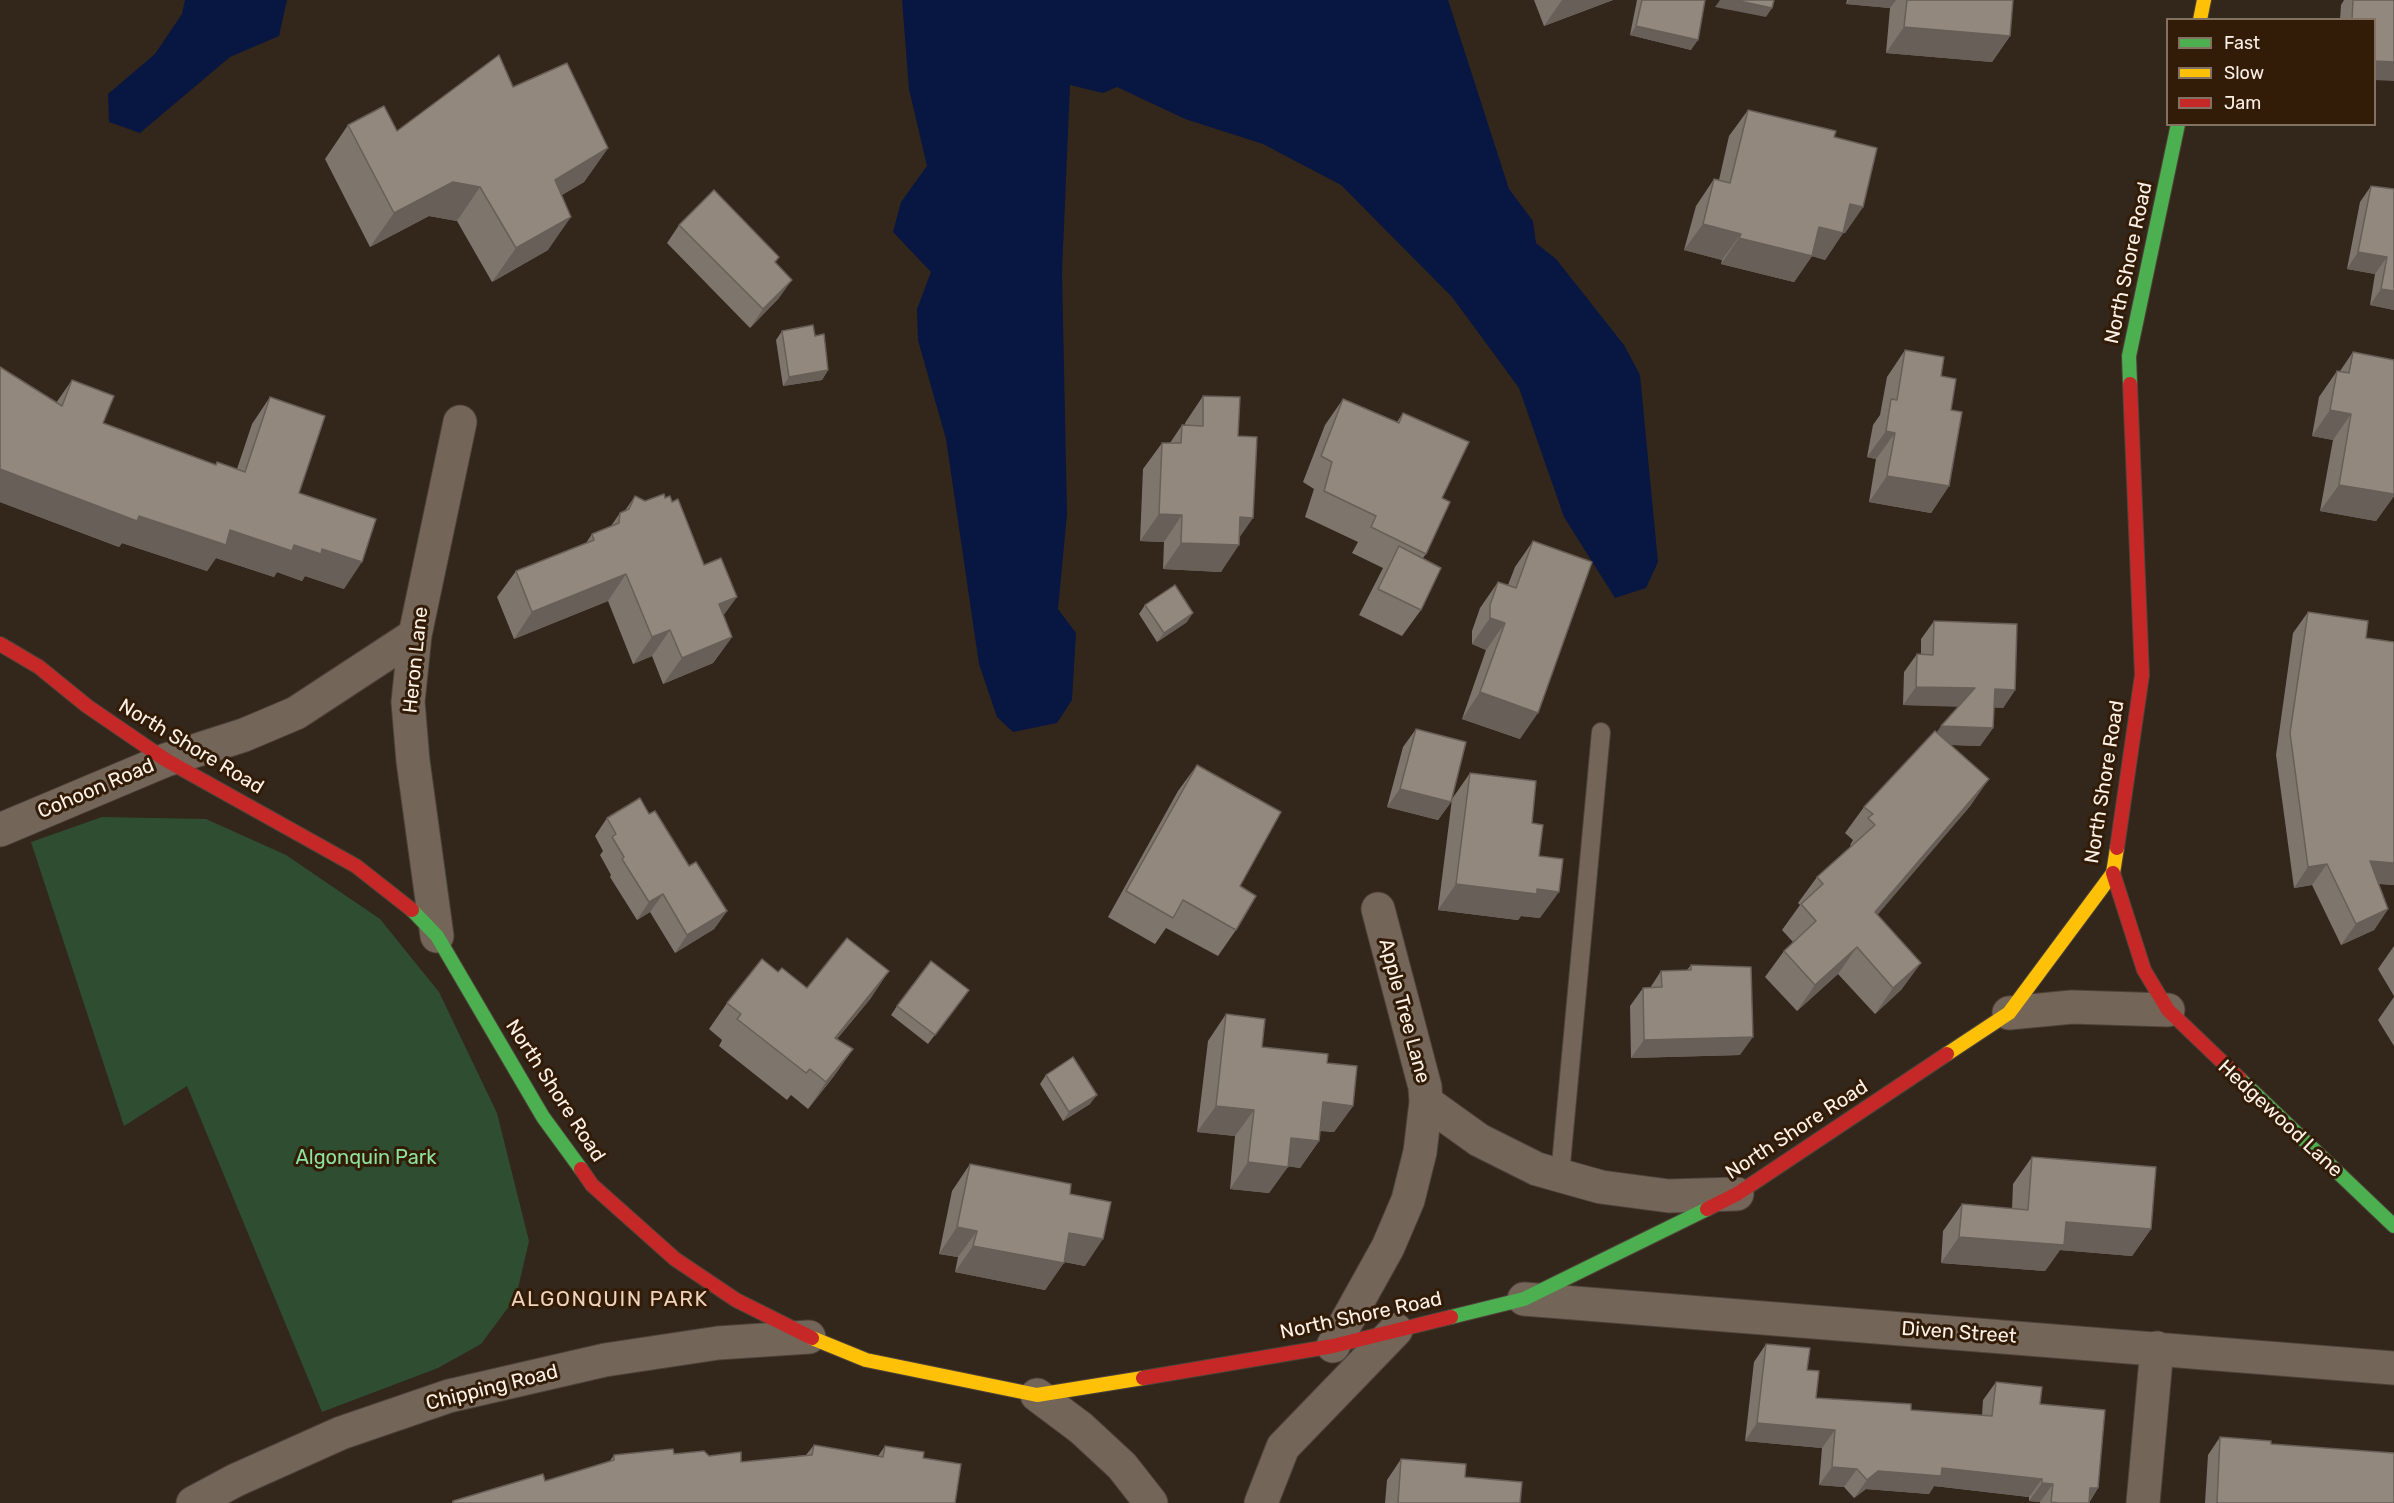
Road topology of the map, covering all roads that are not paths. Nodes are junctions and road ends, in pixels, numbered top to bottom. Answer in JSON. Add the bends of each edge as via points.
{"nodes":[{"id":1,"x":2204,"y":0,"type":"edge"},
{"id":2,"x":2200,"y":18,"type":"edge"},
{"id":3,"x":2178,"y":126,"type":"edge"},
{"id":4,"x":460,"y":422,"type":"dead end"},
{"id":5,"x":415,"y":635,"type":"junction"},
{"id":6,"x":0,"y":644,"type":"edge"},
{"id":7,"x":1601,"y":732,"type":"dead end"},
{"id":8,"x":166,"y":760,"type":"junction"},
{"id":9,"x":0,"y":830,"type":"edge"},
{"id":10,"x":2112,"y":873,"type":"junction"},
{"id":11,"x":1377,"y":909,"type":"dead end"},
{"id":12,"x":437,"y":936,"type":"junction"},
{"id":13,"x":2168,"y":1010,"type":"junction"},
{"id":14,"x":2009,"y":1013,"type":"junction"},
{"id":15,"x":1426,"y":1102,"type":"junction"},
{"id":16,"x":1560,"y":1175,"type":"junction"},
{"id":17,"x":1737,"y":1194,"type":"junction"},
{"id":18,"x":2394,"y":1226,"type":"edge"},
{"id":19,"x":1524,"y":1299,"type":"junction"},
{"id":20,"x":1396,"y":1330,"type":"junction"},
{"id":21,"x":809,"y":1337,"type":"junction"},
{"id":22,"x":1333,"y":1346,"type":"junction"},
{"id":23,"x":2157,"y":1348,"type":"junction"},
{"id":24,"x":2394,"y":1368,"type":"edge"},
{"id":25,"x":1037,"y":1395,"type":"junction"},
{"id":26,"x":193,"y":1503,"type":"edge"},
{"id":27,"x":1151,"y":1503,"type":"edge"},
{"id":28,"x":1261,"y":1503,"type":"edge"},
{"id":29,"x":2143,"y":1503,"type":"edge"}],
"edges":[{"from":1,"to":2,"type":"street"},
{"from":3,"to":10,"type":"street","name":"North Shore Road","via":[[2129,356],[2142,675]]},
{"from":4,"to":5,"type":"street","name":"Heron Lane"},
{"from":5,"to":8,"type":"street","name":"Cohoon Road","via":[[296,713],[244,735]]},
{"from":5,"to":12,"type":"street","name":"Heron Lane","via":[[408,702]]},
{"from":6,"to":8,"type":"street","name":"North Shore Road"},
{"from":7,"to":16,"type":"lane"},
{"from":8,"to":9,"type":"street","name":"Cohoon Road"},
{"from":8,"to":12,"type":"street","name":"North Shore Road","via":[[356,866],[415,913]]},
{"from":10,"to":13,"type":"street","name":"Hedgewood Lane","via":[[2144,970]]},
{"from":10,"to":14,"type":"street","name":"North Shore Road"},
{"from":11,"to":15,"type":"street","name":"Apple Tree Lane"},
{"from":12,"to":21,"type":"street","name":"North Shore Road","via":[[543,1117],[592,1185],[675,1260],[736,1300]]},
{"from":13,"to":14,"type":"street","via":[[2072,1007]]},
{"from":13,"to":18,"type":"street","name":"Hedgewood Lane"},
{"from":14,"to":17,"type":"street","name":"North Shore Road"},
{"from":15,"to":16,"type":"street","via":[[1479,1140],[1537,1169]]},
{"from":15,"to":22,"type":"street","name":"Apple Tree Lane","via":[[1420,1152],[1408,1200],[1388,1246]]},
{"from":16,"to":17,"type":"street","via":[[1601,1187],[1669,1196]]},
{"from":17,"to":19,"type":"street","name":"North Shore Road"},
{"from":19,"to":20,"type":"street","name":"North Shore Road"},
{"from":19,"to":23,"type":"street","name":"Diven Street"},
{"from":20,"to":22,"type":"street","name":"North Shore Road"},
{"from":20,"to":28,"type":"street","via":[[1283,1447]]},
{"from":21,"to":25,"type":"street","name":"North Shore Road","via":[[866,1360]]},
{"from":21,"to":26,"type":"street","name":"Chipping Road","via":[[718,1343],[605,1360],[448,1396],[341,1433]]},
{"from":22,"to":25,"type":"street","name":"North Shore Road"},
{"from":23,"to":24,"type":"street","name":"Diven Street"},
{"from":23,"to":29,"type":"street"},
{"from":25,"to":27,"type":"street","via":[[1122,1466]]}]}
